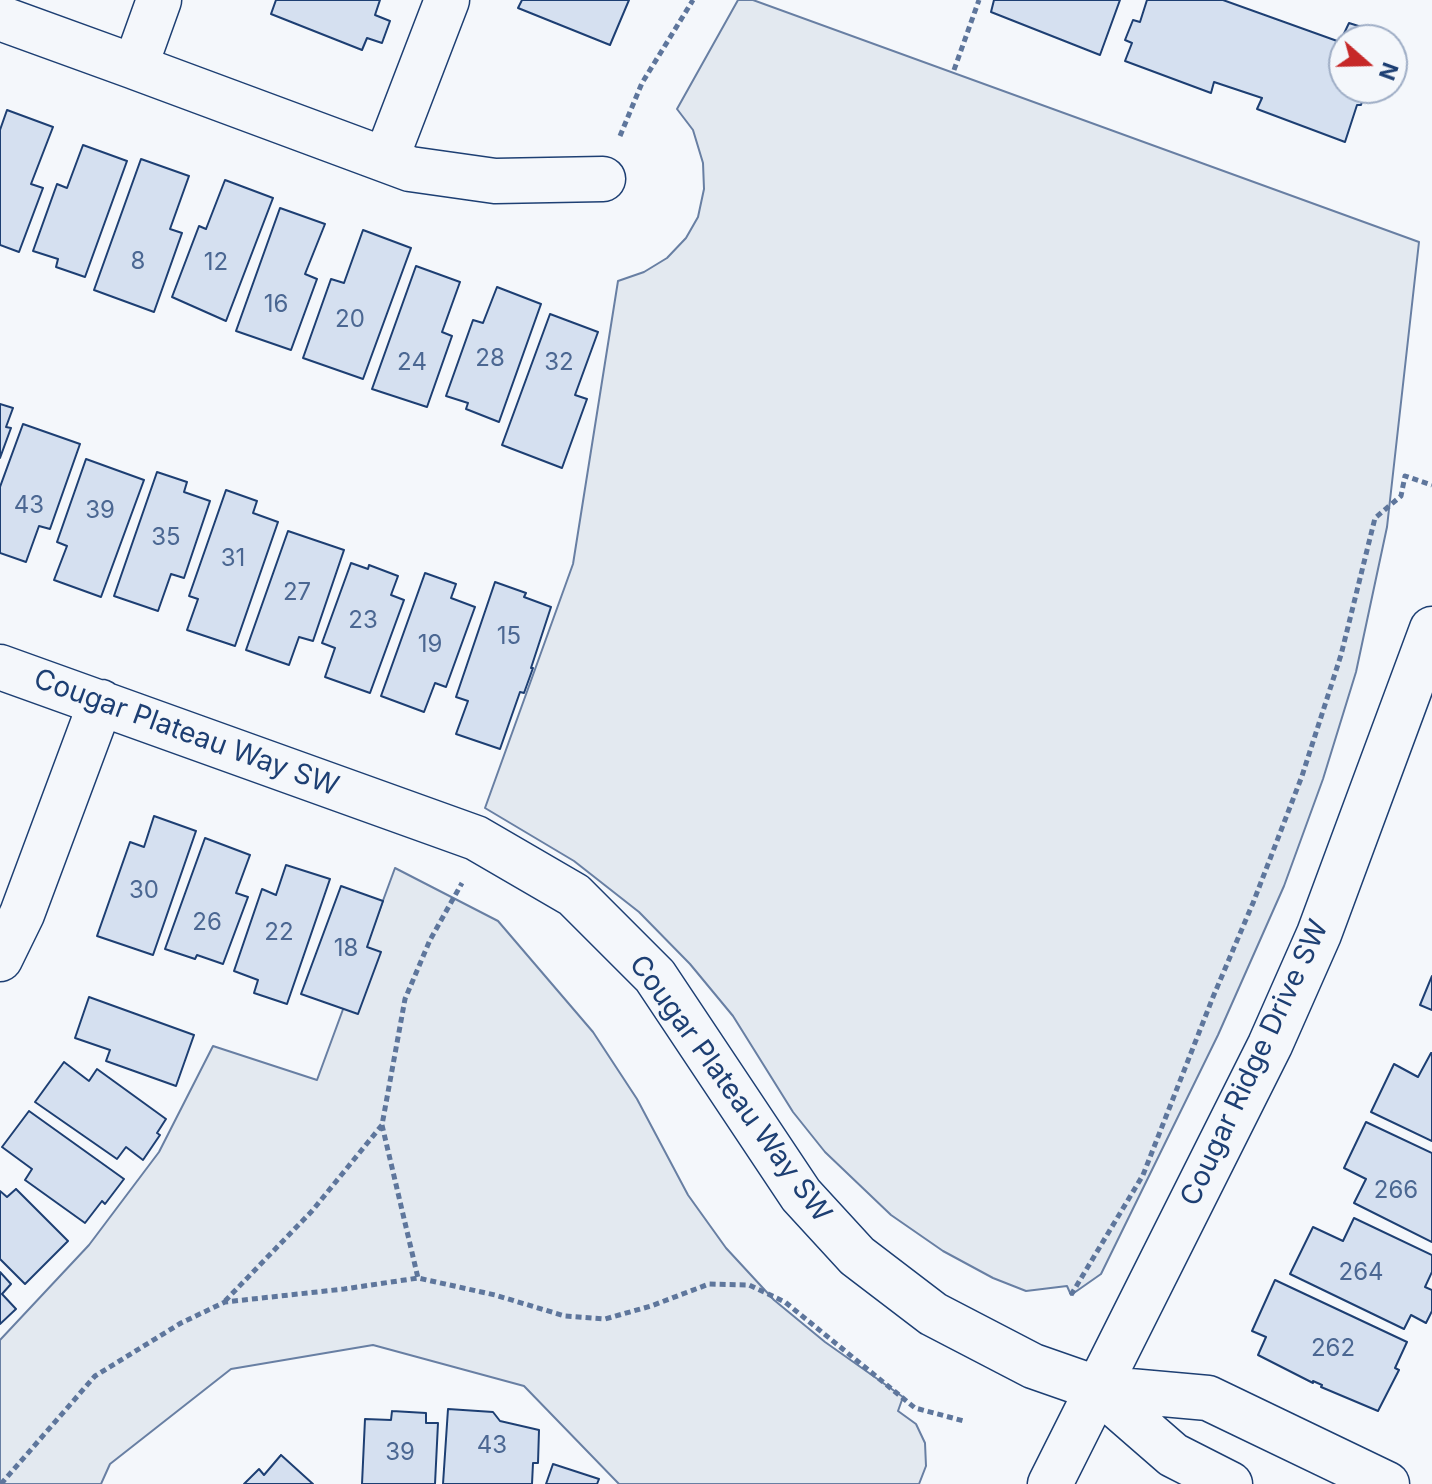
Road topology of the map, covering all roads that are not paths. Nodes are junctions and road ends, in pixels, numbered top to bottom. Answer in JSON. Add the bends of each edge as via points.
{"nodes":[{"id":1,"x":159,"y":0,"type":"edge"},
{"id":2,"x":447,"y":0,"type":"edge"},
{"id":3,"x":0,"y":18,"type":"edge"},
{"id":4,"x":135,"y":67,"type":"junction"},
{"id":5,"x":386,"y":159,"type":"junction"},
{"id":6,"x":603,"y":179,"type":"road end"},
{"id":7,"x":1432,"y":629,"type":"edge"},
{"id":8,"x":0,"y":667,"type":"edge"},
{"id":9,"x":101,"y":702,"type":"junction"},
{"id":10,"x":0,"y":959,"type":"edge"},
{"id":11,"x":1096,"y":1388,"type":"junction"},
{"id":12,"x":1050,"y":1484,"type":"edge"},
{"id":13,"x":1230,"y":1484,"type":"edge"},
{"id":14,"x":1387,"y":1484,"type":"edge"}],
"edges":[{"from":1,"to":4,"type":"street"},
{"from":2,"to":5,"type":"street"},
{"from":3,"to":4,"type":"street"},
{"from":4,"to":5,"type":"street"},
{"from":5,"to":6,"type":"street","via":[[410,169],[495,181]]},
{"from":7,"to":11,"type":"street","name":"Cougar Ridge Drive SW","via":[[1319,934],[1270,1045]]},
{"from":8,"to":9,"type":"street","name":"Cougar Plateau Way SW"},
{"from":9,"to":10,"type":"street","via":[[22,914]]},
{"from":9,"to":11,"type":"street","name":"Cougar Plateau Way SW","via":[[476,838],[574,895],[655,976],[801,1195],[857,1256],[933,1314],[1033,1366]]},
{"from":11,"to":12,"type":"street","name":"Cougar Ridge Drive SW"},
{"from":11,"to":13,"type":"street","via":[[1173,1455]]},
{"from":11,"to":14,"type":"street","via":[[1208,1398]]}]}
